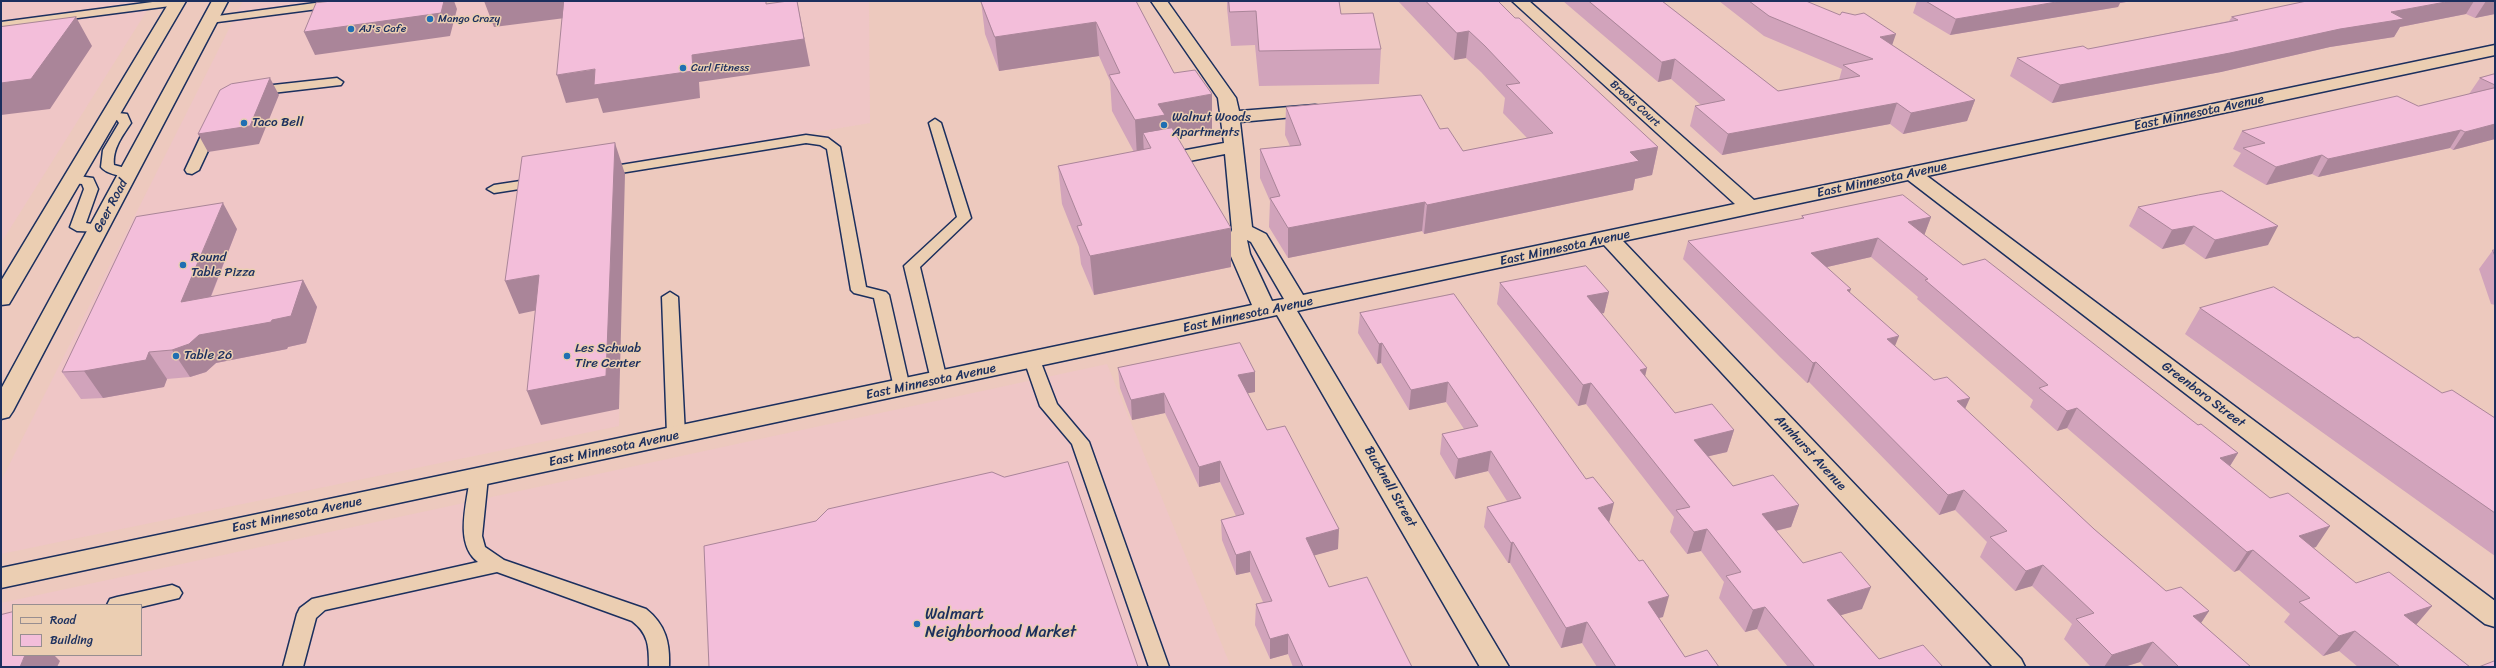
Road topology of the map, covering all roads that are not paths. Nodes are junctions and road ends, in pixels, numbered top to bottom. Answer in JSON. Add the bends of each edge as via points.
{"nodes":[{"id":1,"x":178,"y":1,"type":"edge"},
{"id":2,"x":220,"y":1,"type":"edge"},
{"id":3,"x":356,"y":1,"type":"edge"},
{"id":4,"x":1159,"y":1,"type":"edge"},
{"id":5,"x":1520,"y":1,"type":"edge"},
{"id":6,"x":210,"y":20,"type":"junction"},
{"id":7,"x":1,"y":25,"type":"edge"},
{"id":8,"x":2495,"y":50,"type":"edge"},
{"id":9,"x":336,"y":82,"type":"dead end"},
{"id":10,"x":244,"y":92,"type":"edge"},
{"id":11,"x":1332,"y":109,"type":"edge"},
{"id":12,"x":220,"y":110,"type":"edge"},
{"id":13,"x":110,"y":116,"type":"junction"},
{"id":14,"x":1233,"y":117,"type":"junction"},
{"id":15,"x":935,"y":123,"type":"dead end"},
{"id":16,"x":1234,"y":147,"type":"junction"},
{"id":17,"x":1142,"y":164,"type":"edge"},
{"id":18,"x":192,"y":170,"type":"dead end"},
{"id":19,"x":128,"y":173,"type":"junction"},
{"id":20,"x":587,"y":174,"type":"edge"},
{"id":21,"x":1912,"y":174,"type":"junction"},
{"id":22,"x":71,"y":179,"type":"junction"},
{"id":23,"x":556,"y":180,"type":"edge"},
{"id":24,"x":494,"y":190,"type":"dead end"},
{"id":25,"x":1751,"y":208,"type":"junction"},
{"id":26,"x":98,"y":229,"type":"junction"},
{"id":27,"x":1242,"y":230,"type":"junction"},
{"id":28,"x":1609,"y":239,"type":"junction"},
{"id":29,"x":670,"y":298,"type":"dead end"},
{"id":30,"x":1,"y":299,"type":"edge"},
{"id":31,"x":1283,"y":308,"type":"junction"},
{"id":32,"x":1032,"y":360,"type":"junction"},
{"id":33,"x":940,"y":380,"type":"junction"},
{"id":34,"x":902,"y":388,"type":"junction"},
{"id":35,"x":1,"y":411,"type":"edge"},
{"id":36,"x":676,"y":435,"type":"junction"},
{"id":37,"x":479,"y":477,"type":"junction"},
{"id":38,"x":497,"y":565,"type":"junction"},
{"id":39,"x":1,"y":578,"type":"edge"},
{"id":40,"x":172,"y":593,"type":"dead end"},
{"id":41,"x":122,"y":604,"type":"edge"},
{"id":42,"x":2495,"y":616,"type":"edge"},
{"id":43,"x":293,"y":667,"type":"edge"},
{"id":44,"x":659,"y":667,"type":"edge"},
{"id":45,"x":1159,"y":667,"type":"edge"},
{"id":46,"x":1495,"y":667,"type":"edge"},
{"id":47,"x":2011,"y":667,"type":"edge"}],
"edges":[{"from":1,"to":7,"type":"lane"},
{"from":1,"to":13,"type":"street"},
{"from":2,"to":6,"type":"street","name":"Geer Road"},
{"from":3,"to":6,"type":"lane"},
{"from":4,"to":14,"type":"street","via":[[1227,98]]},
{"from":5,"to":25,"type":"street","name":"Brooks Court"},
{"from":6,"to":19,"type":"street","name":"Geer Road"},
{"from":8,"to":21,"type":"street","name":"East Minnesota Avenue"},
{"from":9,"to":10,"type":"lane"},
{"from":11,"to":14,"type":"street"},
{"from":12,"to":18,"type":"lane"},
{"from":13,"to":19,"type":"lane","via":[[122,117],[125,123],[112,145],[106,162],[108,167]]},
{"from":13,"to":22,"type":"street"},
{"from":14,"to":16,"type":"street"},
{"from":15,"to":33,"type":"lane","via":[[964,218],[912,266]]},
{"from":16,"to":17,"type":"street"},
{"from":16,"to":27,"type":"street"},
{"from":19,"to":26,"type":"street","name":"Geer Road"},
{"from":20,"to":34,"type":"lane","via":[[806,139],[823,141],[833,147],[859,290],[881,295]]},
{"from":21,"to":25,"type":"street","name":"East Minnesota Avenue"},
{"from":21,"to":42,"type":"street","name":"Greenboro Street"},
{"from":22,"to":26,"type":"lane","via":[[88,181],[90,189],[77,227]]},
{"from":22,"to":30,"type":"street"},
{"from":23,"to":24,"type":"lane"},
{"from":25,"to":28,"type":"street","name":"East Minnesota Avenue"},
{"from":26,"to":35,"type":"street","name":"Geer Road"},
{"from":27,"to":31,"type":"street","via":[[1259,238]]},
{"from":27,"to":31,"type":"street","via":[[1237,241],[1240,254]]},
{"from":28,"to":31,"type":"street","name":"East Minnesota Avenue"},
{"from":28,"to":47,"type":"street","name":"Annhurst Avenue"},
{"from":29,"to":36,"type":"lane"},
{"from":31,"to":32,"type":"street","name":"East Minnesota Avenue"},
{"from":31,"to":46,"type":"street","name":"Bucknell Street"},
{"from":32,"to":33,"type":"street","name":"East Minnesota Avenue"},
{"from":32,"to":45,"type":"lane","via":[[1049,406],[1080,442]]},
{"from":33,"to":34,"type":"street","name":"East Minnesota Avenue"},
{"from":34,"to":36,"type":"street","name":"East Minnesota Avenue"},
{"from":36,"to":37,"type":"street","name":"East Minnesota Avenue"},
{"from":37,"to":38,"type":"lane","via":[[472,541],[480,554]]},
{"from":37,"to":39,"type":"street","name":"East Minnesota Avenue"},
{"from":38,"to":43,"type":"lane","via":[[319,604],[307,614]]},
{"from":38,"to":44,"type":"lane","via":[[639,615],[653,626],[658,636]]},
{"from":40,"to":41,"type":"lane"}]}
